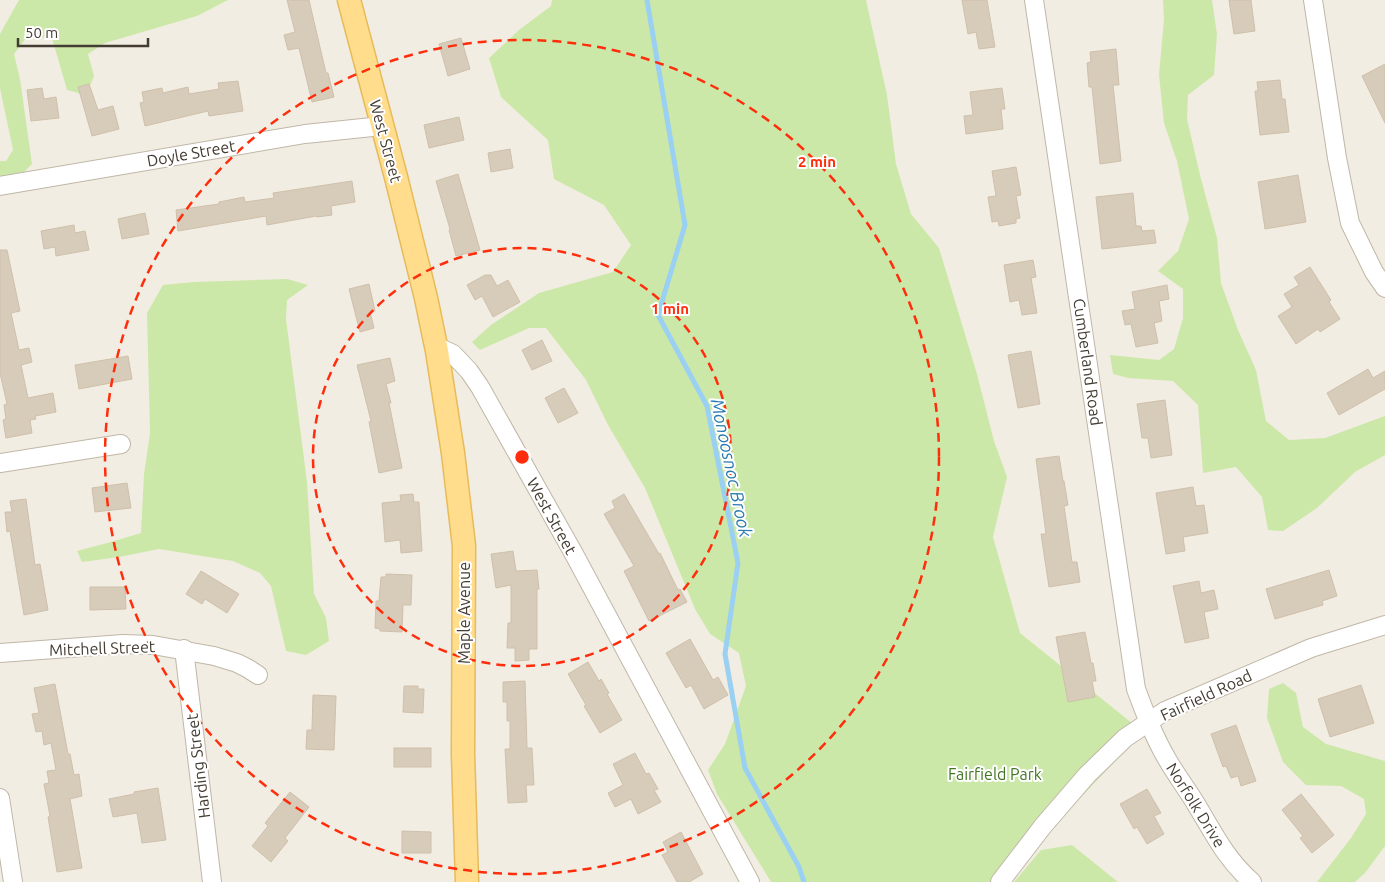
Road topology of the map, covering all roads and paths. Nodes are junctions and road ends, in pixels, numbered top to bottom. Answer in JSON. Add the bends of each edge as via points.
{"nodes":[{"id":1,"x":349,"y":0,"type":"edge"},
{"id":2,"x":1034,"y":0,"type":"edge"},
{"id":3,"x":1313,"y":0,"type":"edge"},
{"id":4,"x":382,"y":126,"type":"junction"},
{"id":5,"x":0,"y":186,"type":"edge"},
{"id":6,"x":1385,"y":288,"type":"edge"},
{"id":7,"x":436,"y":346,"type":"junction"},
{"id":8,"x":121,"y":444,"type":"dead end"},
{"id":9,"x":0,"y":463,"type":"edge"},
{"id":10,"x":1385,"y":625,"type":"edge"},
{"id":11,"x":184,"y":649,"type":"junction"},
{"id":12,"x":0,"y":653,"type":"edge"},
{"id":13,"x":258,"y":675,"type":"dead end"},
{"id":14,"x":1148,"y":722,"type":"junction"},
{"id":15,"x":0,"y":798,"type":"edge"},
{"id":16,"x":13,"y":882,"type":"edge"},
{"id":17,"x":212,"y":882,"type":"edge"},
{"id":18,"x":467,"y":882,"type":"edge"},
{"id":19,"x":750,"y":882,"type":"edge"},
{"id":20,"x":1000,"y":882,"type":"edge"},
{"id":21,"x":1252,"y":882,"type":"edge"}],
"edges":[{"from":1,"to":4,"type":"main road","name":"West Street"},
{"from":2,"to":14,"type":"street","name":"Cumberland Road","via":[[1136,689]]},
{"from":3,"to":6,"type":"street","via":[[1350,223]]},
{"from":4,"to":5,"type":"street","name":"Doyle Street","via":[[304,134]]},
{"from":4,"to":7,"type":"main road","name":"West Street"},
{"from":7,"to":18,"type":"main road","name":"Maple Avenue","via":[[454,453],[464,546],[463,754]]},
{"from":7,"to":19,"type":"street","name":"West Street","via":[[453,354],[480,386]]},
{"from":8,"to":9,"type":"street"},
{"from":10,"to":14,"type":"street","name":"Fairfield Road","via":[[1311,648],[1164,711]]},
{"from":11,"to":12,"type":"street","name":"Mitchell Street","via":[[123,644]]},
{"from":11,"to":13,"type":"street","name":"Mitchell Street","via":[[237,663]]},
{"from":11,"to":17,"type":"street","name":"Harding Street"},
{"from":14,"to":20,"type":"street","name":"Fairfield Road","via":[[1125,738],[1086,775]]},
{"from":14,"to":21,"type":"street","name":"Norfolk Drive","via":[[1166,758],[1220,845],[1232,863]]},
{"from":15,"to":16,"type":"street"}]}
